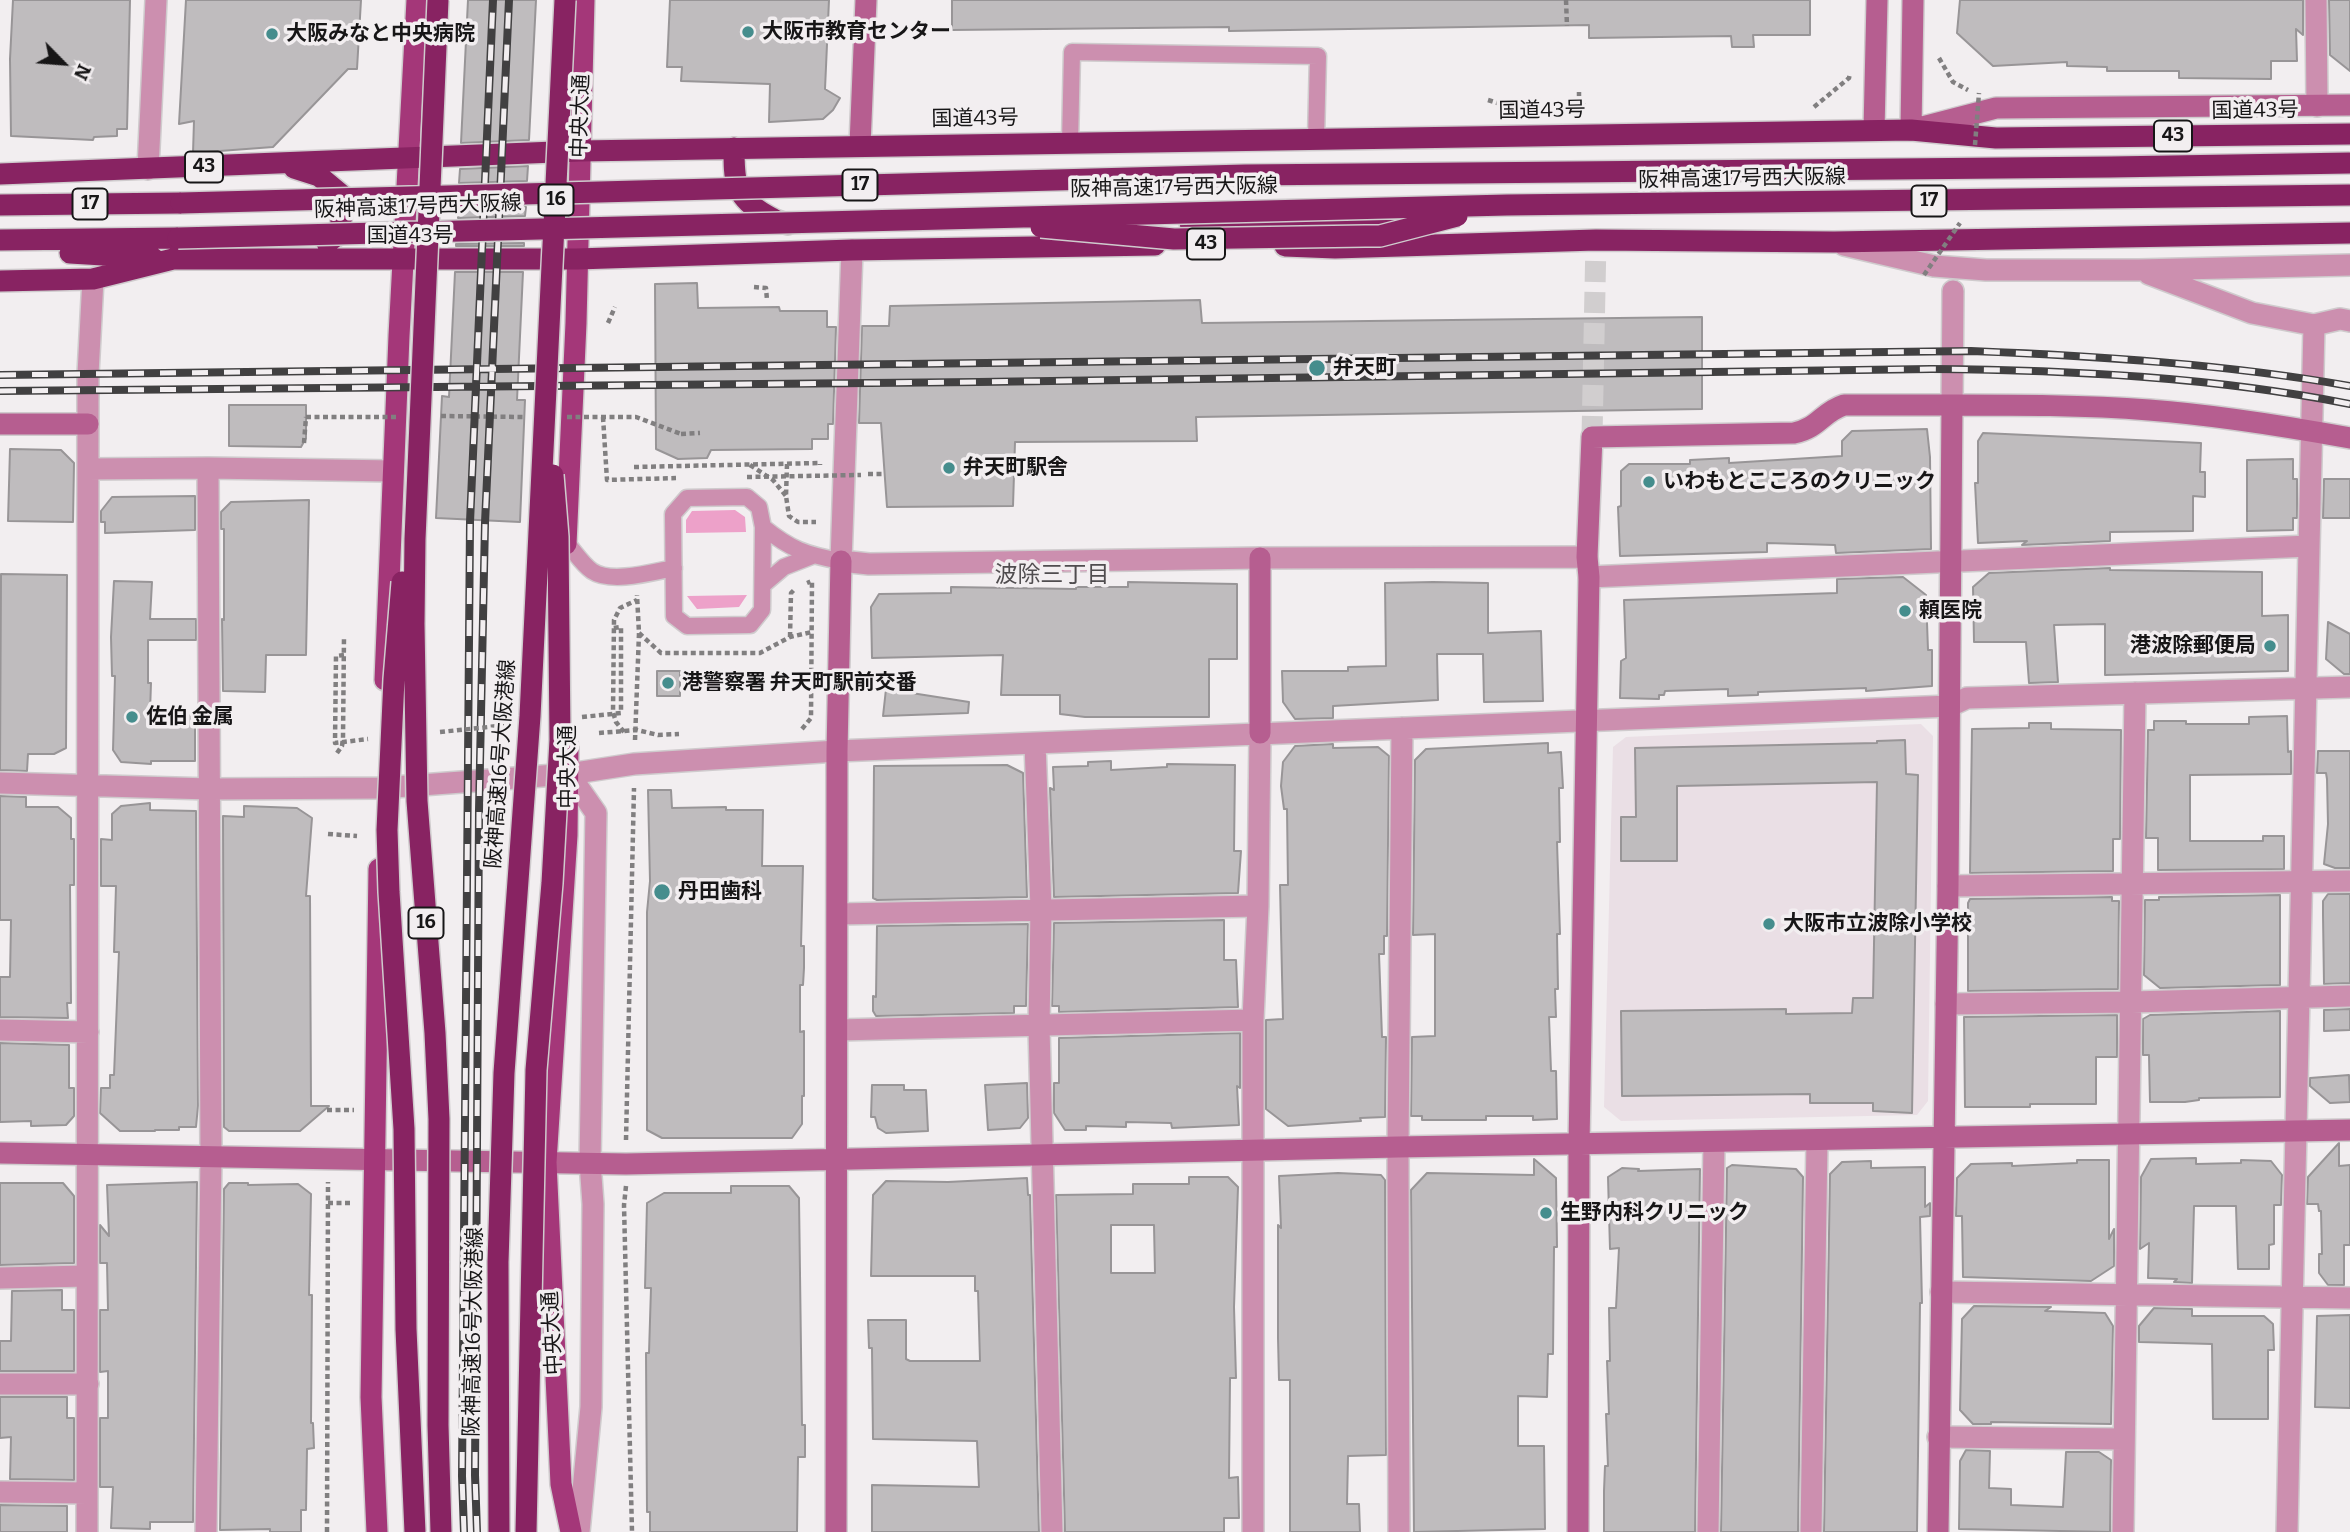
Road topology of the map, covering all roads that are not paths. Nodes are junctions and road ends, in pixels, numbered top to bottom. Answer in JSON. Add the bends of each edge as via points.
{"nodes":[{"id":1,"x":156,"y":0,"type":"edge"},
{"id":2,"x":417,"y":0,"type":"edge"},
{"id":3,"x":438,"y":0,"type":"edge"},
{"id":4,"x":565,"y":0,"type":"edge"},
{"id":5,"x":584,"y":0,"type":"edge"},
{"id":6,"x":866,"y":0,"type":"edge"},
{"id":7,"x":1877,"y":0,"type":"edge"},
{"id":8,"x":1913,"y":0,"type":"edge"},
{"id":9,"x":2316,"y":0,"type":"edge"},
{"id":10,"x":2350,"y":105,"type":"edge"},
{"id":11,"x":2317,"y":106,"type":"junction"},
{"id":12,"x":1874,"y":130,"type":"junction"},
{"id":13,"x":1911,"y":130,"type":"junction"},
{"id":14,"x":2350,"y":134,"type":"edge"},
{"id":15,"x":1316,"y":139,"type":"junction"},
{"id":16,"x":1070,"y":143,"type":"junction"},
{"id":17,"x":860,"y":145,"type":"junction"},
{"id":18,"x":734,"y":148,"type":"junction"},
{"id":19,"x":580,"y":151,"type":"junction"},
{"id":20,"x":408,"y":158,"type":"junction"},
{"id":21,"x":278,"y":163,"type":"junction"},
{"id":22,"x":2350,"y":163,"type":"edge"},
{"id":23,"x":148,"y":169,"type":"junction"},
{"id":24,"x":0,"y":174,"type":"edge"},
{"id":25,"x":2350,"y":195,"type":"edge"},
{"id":26,"x":0,"y":205,"type":"edge"},
{"id":27,"x":2350,"y":233,"type":"edge"},
{"id":28,"x":0,"y":240,"type":"edge"},
{"id":29,"x":1834,"y":242,"type":"junction"},
{"id":30,"x":1452,"y":244,"type":"junction"},
{"id":31,"x":852,"y":250,"type":"junction"},
{"id":32,"x":0,"y":254,"type":"edge"},
{"id":33,"x":173,"y":259,"type":"junction"},
{"id":34,"x":577,"y":259,"type":"junction"},
{"id":35,"x":276,"y":260,"type":"junction"},
{"id":36,"x":404,"y":261,"type":"junction"},
{"id":37,"x":2350,"y":265,"type":"edge"},
{"id":38,"x":2139,"y":270,"type":"junction"},
{"id":39,"x":93,"y":279,"type":"junction"},
{"id":40,"x":0,"y":281,"type":"edge"},
{"id":41,"x":1953,"y":291,"type":"dead end"},
{"id":42,"x":424,"y":314,"type":"junction"},
{"id":43,"x":2350,"y":321,"type":"edge"},
{"id":44,"x":2314,"y":325,"type":"junction"},
{"id":45,"x":1952,"y":405,"type":"junction"},
{"id":46,"x":542,"y":408,"type":"junction"},
{"id":47,"x":0,"y":424,"type":"edge"},
{"id":48,"x":88,"y":424,"type":"junction"},
{"id":49,"x":2312,"y":431,"type":"junction"},
{"id":50,"x":2350,"y":438,"type":"edge"},
{"id":51,"x":208,"y":468,"type":"junction"},
{"id":52,"x":88,"y":469,"type":"junction"},
{"id":53,"x":393,"y":471,"type":"junction"},
{"id":54,"x":763,"y":527,"type":"junction"},
{"id":55,"x":566,"y":542,"type":"junction"},
{"id":56,"x":2309,"y":546,"type":"junction"},
{"id":57,"x":812,"y":556,"type":"junction"},
{"id":58,"x":1260,"y":558,"type":"junction"},
{"id":59,"x":841,"y":561,"type":"junction"},
{"id":60,"x":1950,"y":562,"type":"junction"},
{"id":61,"x":1588,"y":567,"type":"junction"},
{"id":62,"x":674,"y":568,"type":"junction"},
{"id":63,"x":764,"y":584,"type":"junction"},
{"id":64,"x":2350,"y":687,"type":"edge"},
{"id":65,"x":2305,"y":690,"type":"junction"},
{"id":66,"x":2135,"y":693,"type":"junction"},
{"id":67,"x":1950,"y":706,"type":"junction"},
{"id":68,"x":1587,"y":722,"type":"junction"},
{"id":69,"x":1402,"y":728,"type":"junction"},
{"id":70,"x":1260,"y":733,"type":"junction"},
{"id":71,"x":1035,"y":743,"type":"junction"},
{"id":72,"x":837,"y":751,"type":"junction"},
{"id":73,"x":569,"y":774,"type":"junction"},
{"id":74,"x":0,"y":783,"type":"edge"},
{"id":75,"x":87,"y":785,"type":"junction"},
{"id":76,"x":380,"y":788,"type":"junction"},
{"id":77,"x":210,"y":789,"type":"junction"},
{"id":78,"x":2350,"y":881,"type":"edge"},
{"id":79,"x":2302,"y":883,"type":"junction"},
{"id":80,"x":1948,"y":886,"type":"junction"},
{"id":81,"x":2133,"y":886,"type":"junction"},
{"id":82,"x":1258,"y":906,"type":"junction"},
{"id":83,"x":1041,"y":909,"type":"junction"},
{"id":84,"x":838,"y":914,"type":"junction"},
{"id":85,"x":2350,"y":996,"type":"edge"},
{"id":86,"x":2299,"y":997,"type":"junction"},
{"id":87,"x":2132,"y":1002,"type":"junction"},
{"id":88,"x":1946,"y":1004,"type":"junction"},
{"id":89,"x":1253,"y":1020,"type":"junction"},
{"id":90,"x":1039,"y":1027,"type":"junction"},
{"id":91,"x":0,"y":1030,"type":"edge"},
{"id":92,"x":838,"y":1030,"type":"junction"},
{"id":93,"x":88,"y":1032,"type":"junction"},
{"id":94,"x":2350,"y":1130,"type":"edge"},
{"id":95,"x":2295,"y":1131,"type":"junction"},
{"id":96,"x":2130,"y":1134,"type":"junction"},
{"id":97,"x":1943,"y":1138,"type":"junction"},
{"id":98,"x":1817,"y":1140,"type":"junction"},
{"id":99,"x":1714,"y":1143,"type":"junction"},
{"id":100,"x":1579,"y":1145,"type":"junction"},
{"id":101,"x":1398,"y":1147,"type":"junction"},
{"id":102,"x":1252,"y":1151,"type":"junction"},
{"id":103,"x":0,"y":1153,"type":"edge"},
{"id":104,"x":87,"y":1156,"type":"junction"},
{"id":105,"x":1044,"y":1156,"type":"junction"},
{"id":106,"x":211,"y":1157,"type":"junction"},
{"id":107,"x":376,"y":1159,"type":"junction"},
{"id":108,"x":836,"y":1161,"type":"junction"},
{"id":109,"x":547,"y":1162,"type":"junction"},
{"id":110,"x":590,"y":1162,"type":"junction"},
{"id":111,"x":86,"y":1276,"type":"junction"},
{"id":112,"x":0,"y":1278,"type":"edge"},
{"id":113,"x":1941,"y":1292,"type":"junction"},
{"id":114,"x":2127,"y":1296,"type":"junction"},
{"id":115,"x":2294,"y":1297,"type":"junction"},
{"id":116,"x":2350,"y":1298,"type":"edge"},
{"id":117,"x":0,"y":1384,"type":"edge"},
{"id":118,"x":88,"y":1384,"type":"junction"},
{"id":119,"x":1938,"y":1437,"type":"junction"},
{"id":120,"x":2124,"y":1439,"type":"junction"},
{"id":121,"x":0,"y":1492,"type":"edge"},
{"id":122,"x":87,"y":1493,"type":"junction"},
{"id":123,"x":86,"y":1532,"type":"edge"},
{"id":124,"x":206,"y":1532,"type":"edge"},
{"id":125,"x":377,"y":1532,"type":"edge"},
{"id":126,"x":415,"y":1532,"type":"edge"},
{"id":127,"x":440,"y":1532,"type":"edge"},
{"id":128,"x":499,"y":1532,"type":"edge"},
{"id":129,"x":526,"y":1532,"type":"edge"},
{"id":130,"x":571,"y":1532,"type":"edge"},
{"id":131,"x":579,"y":1532,"type":"edge"},
{"id":132,"x":836,"y":1532,"type":"edge"},
{"id":133,"x":1052,"y":1532,"type":"edge"},
{"id":134,"x":1253,"y":1532,"type":"edge"},
{"id":135,"x":1399,"y":1532,"type":"edge"},
{"id":136,"x":1578,"y":1532,"type":"edge"},
{"id":137,"x":1708,"y":1532,"type":"edge"},
{"id":138,"x":1811,"y":1532,"type":"edge"},
{"id":139,"x":1938,"y":1532,"type":"edge"},
{"id":140,"x":2123,"y":1532,"type":"edge"},
{"id":141,"x":2287,"y":1532,"type":"edge"}],
"edges":[{"from":1,"to":23,"type":"street"},
{"from":2,"to":20,"type":"main road"},
{"from":3,"to":42,"type":"highway","name":"阪神高速16号大阪港線","number":"16","bridge":true},
{"from":4,"to":46,"type":"highway","name":"阪神高速16号大阪港線","number":"16","bridge":true},
{"from":5,"to":19,"type":"main road","name":"中央大通"},
{"from":6,"to":17,"type":"street"},
{"from":7,"to":12,"type":"street"},
{"from":8,"to":13,"type":"street"},
{"from":9,"to":11,"type":"street"},
{"from":10,"to":11,"type":"street"},
{"from":11,"to":13,"type":"street","via":[[1996,108]]},
{"from":12,"to":13,"type":"highway","name":"国道43号","number":"43"},
{"from":12,"to":15,"type":"highway","name":"国道43号","number":"43"},
{"from":13,"to":14,"type":"highway","name":"国道43号","number":"43","via":[[1996,138]]},
{"from":15,"to":16,"type":"highway","name":"国道43号","number":"43"},
{"from":15,"to":16,"type":"lane","via":[[1318,56],[1072,52]]},
{"from":16,"to":17,"type":"highway","name":"国道43号","number":"43"},
{"from":17,"to":18,"type":"highway","name":"国道43号","number":"43"},
{"from":18,"to":19,"type":"highway","name":"国道43号","number":"43"},
{"from":18,"to":30,"type":"highway","name":"国道43号","via":[[734,177],[745,202],[776,222],[816,228],[1359,222]]},
{"from":19,"to":20,"type":"highway","name":"国道43号","number":"43"},
{"from":19,"to":34,"type":"main road","name":"中央大通"},
{"from":20,"to":21,"type":"highway","name":"国道43号","number":"43"},
{"from":20,"to":36,"type":"main road"},
{"from":21,"to":23,"type":"highway","name":"国道43号","number":"43"},
{"from":21,"to":35,"type":"highway","via":[[319,176],[343,196],[340,233],[316,250]]},
{"from":22,"to":26,"type":"highway","name":"阪神高速17号西大阪線","number":"17","bridge":true,"via":[[1245,175]]},
{"from":23,"to":24,"type":"highway","name":"国道43号","number":"43"},
{"from":25,"to":28,"type":"highway","name":"阪神高速17号西大阪線","number":"17","bridge":true,"via":[[1507,205],[1380,236],[1174,239],[962,217]]},
{"from":27,"to":29,"type":"highway","name":"国道43号","number":"43"},
{"from":29,"to":30,"type":"highway","name":"国道43号","number":"43"},
{"from":29,"to":38,"type":"street","via":[[1934,266]]},
{"from":30,"to":31,"type":"highway","name":"国道43号","number":"43","via":[[1335,248],[1197,243]]},
{"from":31,"to":34,"type":"highway","name":"国道43号","number":"43"},
{"from":31,"to":59,"type":"street"},
{"from":32,"to":33,"type":"highway"},
{"from":33,"to":35,"type":"highway","name":"国道43号","number":"43"},
{"from":33,"to":39,"type":"highway","name":"国道43号","number":"43"},
{"from":34,"to":36,"type":"highway","name":"国道43号","number":"43"},
{"from":34,"to":55,"type":"main road","name":"中央大通"},
{"from":35,"to":36,"type":"highway","name":"国道43号","number":"43"},
{"from":36,"to":53,"type":"main road"},
{"from":37,"to":38,"type":"street"},
{"from":38,"to":44,"type":"street","via":[[2252,313]]},
{"from":39,"to":40,"type":"highway","name":"国道43号","number":"43"},
{"from":39,"to":48,"type":"street"},
{"from":41,"to":45,"type":"street"},
{"from":42,"to":126,"type":"highway","bridge":true,"via":[[414,391],[387,830],[404,1129]]},
{"from":42,"to":127,"type":"highway","name":"阪神高速16号大阪港線","number":"16","bridge":true,"via":[[415,540],[415,706],[417,801],[439,1119]]},
{"from":43,"to":44,"type":"street"},
{"from":44,"to":49,"type":"street"},
{"from":45,"to":49,"type":"street","via":[[2152,410]]},
{"from":45,"to":60,"type":"street"},
{"from":45,"to":61,"type":"street","via":[[1844,405],[1808,430],[1794,433],[1592,437]]},
{"from":46,"to":128,"type":"highway","name":"阪神高速16号大阪港線","number":"16","bridge":true,"via":[[530,716],[504,1073],[498,1262]]},
{"from":46,"to":129,"type":"highway","bridge":true,"via":[[558,537],[560,740],[536,1070]]},
{"from":47,"to":48,"type":"street"},
{"from":48,"to":52,"type":"street"},
{"from":49,"to":50,"type":"street"},
{"from":49,"to":56,"type":"street"},
{"from":51,"to":52,"type":"street"},
{"from":51,"to":53,"type":"street"},
{"from":51,"to":77,"type":"street"},
{"from":52,"to":75,"type":"street"},
{"from":53,"to":76,"type":"main road"},
{"from":54,"to":57,"type":"lane","via":[[784,545]]},
{"from":54,"to":62,"type":"lane","via":[[759,507],[747,497],[687,498],[673,514]]},
{"from":54,"to":63,"type":"lane"},
{"from":55,"to":62,"type":"lane","via":[[591,570],[604,575],[637,576]]},
{"from":55,"to":73,"type":"main road","name":"中央大通"},
{"from":56,"to":60,"type":"street"},
{"from":56,"to":65,"type":"street"},
{"from":57,"to":59,"type":"lane"},
{"from":57,"to":63,"type":"lane","via":[[784,567]]},
{"from":58,"to":59,"type":"street","via":[[869,565]]},
{"from":58,"to":61,"type":"street"},
{"from":58,"to":70,"type":"street"},
{"from":59,"to":72,"type":"street"},
{"from":60,"to":61,"type":"street"},
{"from":60,"to":67,"type":"street"},
{"from":61,"to":68,"type":"street"},
{"from":62,"to":63,"type":"lane","via":[[674,617],[687,626],[750,625],[762,610]]},
{"from":64,"to":65,"type":"street"},
{"from":65,"to":66,"type":"street"},
{"from":65,"to":79,"type":"street"},
{"from":66,"to":67,"type":"street","via":[[1966,698]]},
{"from":66,"to":81,"type":"street"},
{"from":67,"to":68,"type":"street"},
{"from":67,"to":80,"type":"street"},
{"from":68,"to":69,"type":"street"},
{"from":68,"to":100,"type":"street"},
{"from":69,"to":70,"type":"street"},
{"from":69,"to":101,"type":"street"},
{"from":70,"to":71,"type":"street"},
{"from":70,"to":82,"type":"street"},
{"from":71,"to":72,"type":"street"},
{"from":71,"to":83,"type":"street"},
{"from":72,"to":73,"type":"street","via":[[634,764]]},
{"from":72,"to":84,"type":"street"},
{"from":73,"to":76,"type":"street"},
{"from":73,"to":109,"type":"main road","name":"中央大通"},
{"from":73,"to":110,"type":"street","via":[[596,813]]},
{"from":74,"to":75,"type":"street"},
{"from":75,"to":77,"type":"street"},
{"from":75,"to":93,"type":"street"},
{"from":76,"to":77,"type":"street"},
{"from":76,"to":107,"type":"main road"},
{"from":77,"to":106,"type":"street"},
{"from":78,"to":79,"type":"street"},
{"from":79,"to":81,"type":"street"},
{"from":79,"to":86,"type":"street"},
{"from":80,"to":81,"type":"street"},
{"from":80,"to":88,"type":"street"},
{"from":81,"to":87,"type":"street"},
{"from":82,"to":83,"type":"street"},
{"from":82,"to":89,"type":"street"},
{"from":83,"to":84,"type":"street"},
{"from":83,"to":90,"type":"street"},
{"from":84,"to":92,"type":"street"},
{"from":85,"to":86,"type":"street"},
{"from":86,"to":87,"type":"street"},
{"from":86,"to":95,"type":"street"},
{"from":87,"to":88,"type":"street"},
{"from":87,"to":96,"type":"street"},
{"from":88,"to":97,"type":"street"},
{"from":89,"to":90,"type":"street"},
{"from":89,"to":102,"type":"street"},
{"from":90,"to":92,"type":"street"},
{"from":90,"to":105,"type":"street"},
{"from":91,"to":93,"type":"street"},
{"from":92,"to":108,"type":"street"},
{"from":93,"to":104,"type":"street"},
{"from":94,"to":95,"type":"street"},
{"from":95,"to":96,"type":"street"},
{"from":95,"to":115,"type":"street"},
{"from":96,"to":97,"type":"street"},
{"from":96,"to":114,"type":"street"},
{"from":97,"to":98,"type":"street"},
{"from":97,"to":113,"type":"street"},
{"from":98,"to":99,"type":"street"},
{"from":98,"to":138,"type":"street"},
{"from":99,"to":100,"type":"street"},
{"from":99,"to":137,"type":"street"},
{"from":100,"to":101,"type":"street"},
{"from":100,"to":136,"type":"street"},
{"from":101,"to":102,"type":"street"},
{"from":101,"to":135,"type":"street"},
{"from":102,"to":105,"type":"street"},
{"from":102,"to":134,"type":"street"},
{"from":103,"to":104,"type":"street"},
{"from":104,"to":106,"type":"street"},
{"from":104,"to":111,"type":"street"},
{"from":105,"to":108,"type":"street"},
{"from":105,"to":133,"type":"street"},
{"from":106,"to":107,"type":"street"},
{"from":106,"to":124,"type":"street"},
{"from":107,"to":109,"type":"street"},
{"from":107,"to":125,"type":"main road","via":[[371,1397]]},
{"from":108,"to":110,"type":"street"},
{"from":108,"to":132,"type":"street"},
{"from":109,"to":110,"type":"street"},
{"from":109,"to":130,"type":"main road","name":"中央大通","via":[[561,1484]]},
{"from":110,"to":131,"type":"street","via":[[591,1407]]},
{"from":111,"to":112,"type":"street"},
{"from":111,"to":118,"type":"street"},
{"from":113,"to":114,"type":"street"},
{"from":113,"to":119,"type":"street"},
{"from":114,"to":115,"type":"street"},
{"from":114,"to":120,"type":"street"},
{"from":115,"to":116,"type":"street"},
{"from":115,"to":141,"type":"street"},
{"from":117,"to":118,"type":"street"},
{"from":118,"to":122,"type":"street"},
{"from":119,"to":120,"type":"street"},
{"from":119,"to":139,"type":"street"},
{"from":120,"to":140,"type":"street"},
{"from":121,"to":122,"type":"street"},
{"from":122,"to":123,"type":"street"}]}
